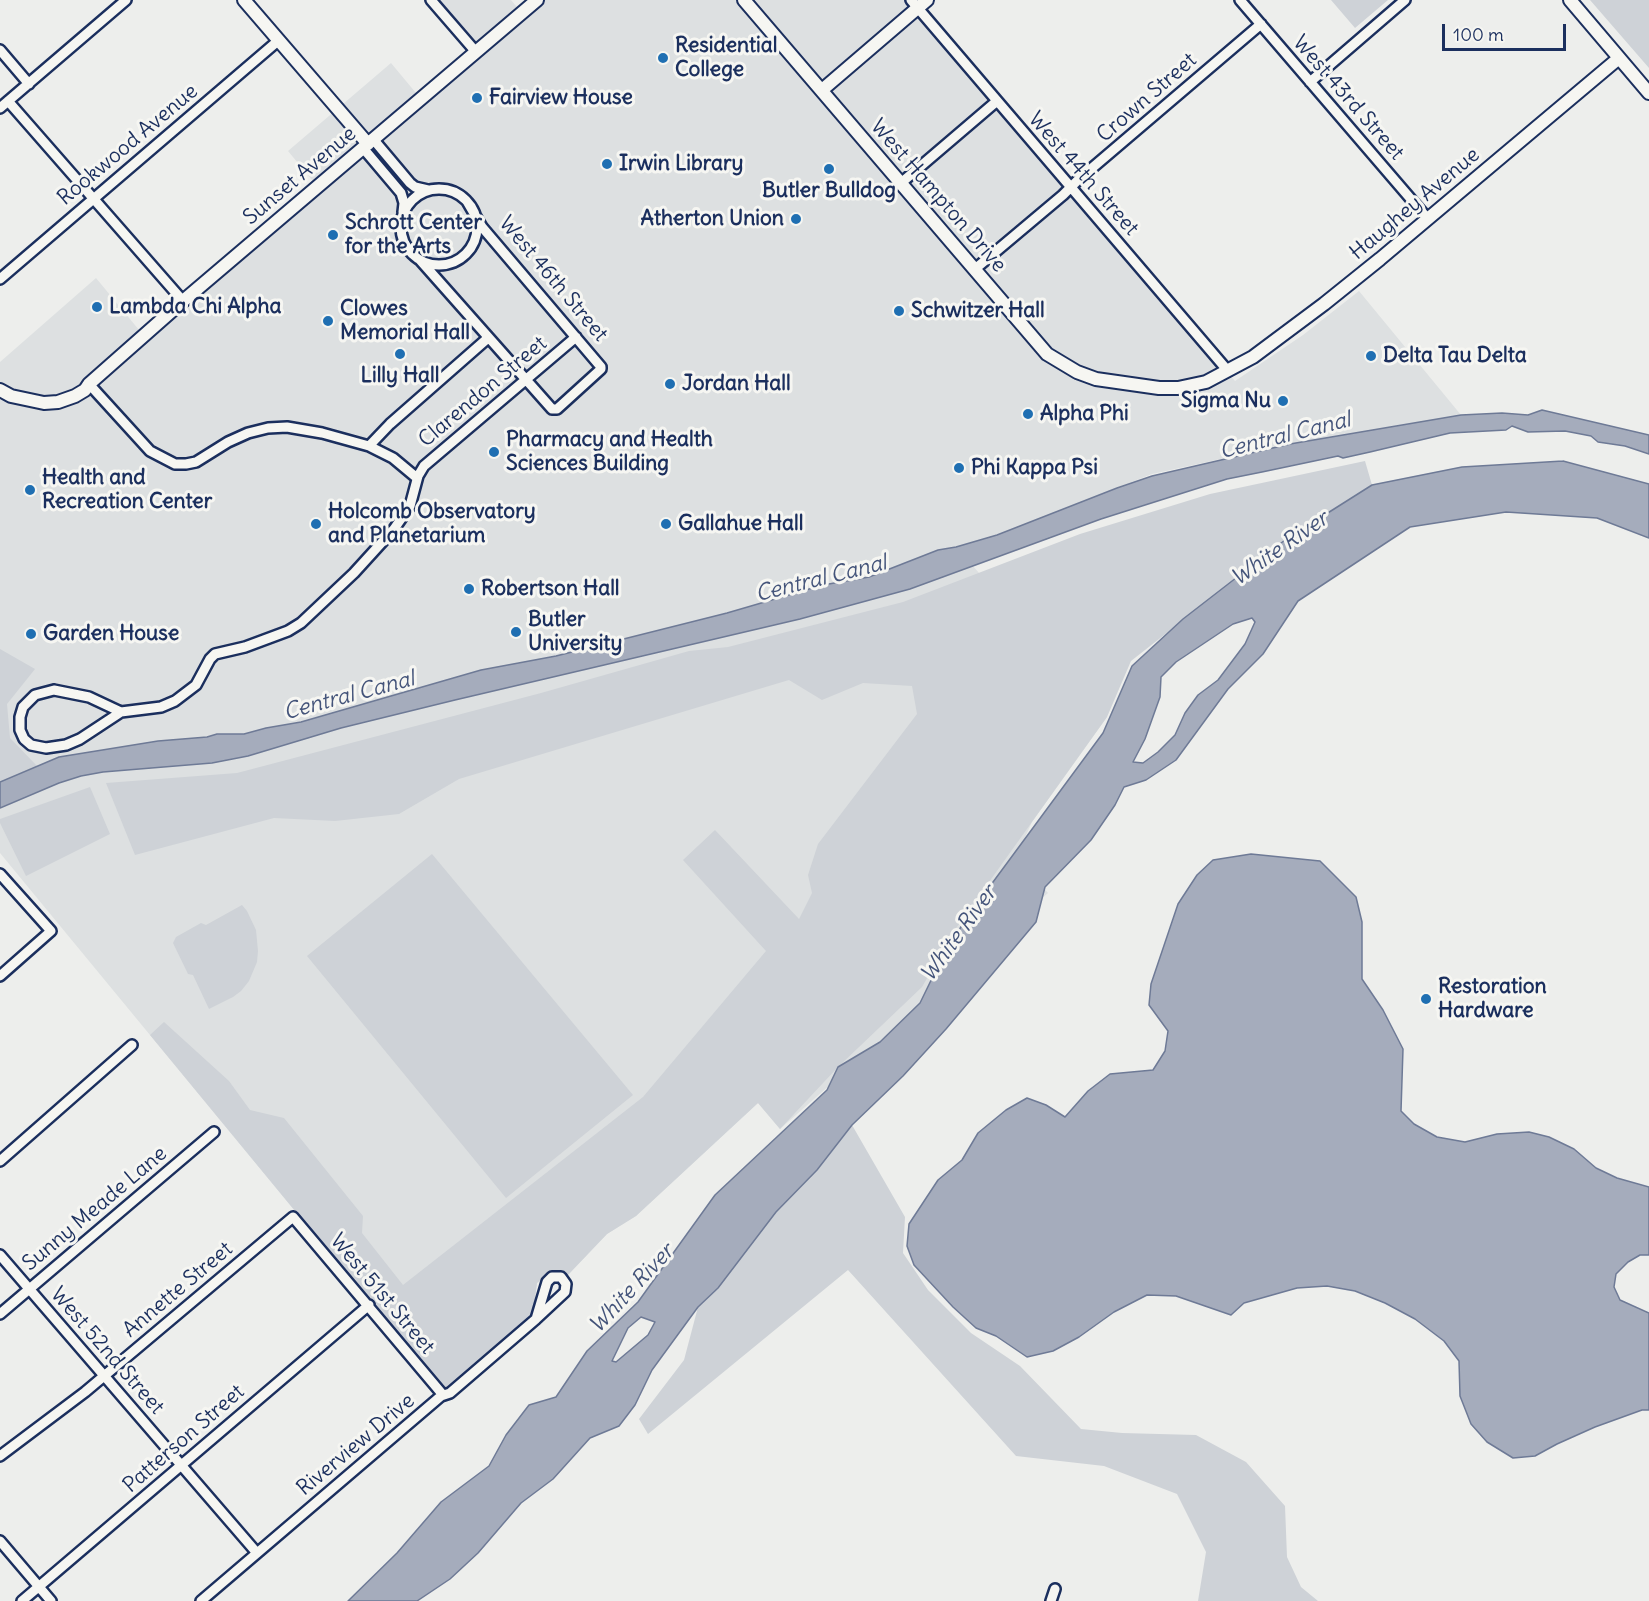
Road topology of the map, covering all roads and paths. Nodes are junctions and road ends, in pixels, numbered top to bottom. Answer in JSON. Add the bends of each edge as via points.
{"nodes":[{"id":1,"x":126,"y":0,"type":"edge"},
{"id":2,"x":244,"y":0,"type":"edge"},
{"id":3,"x":431,"y":0,"type":"edge"},
{"id":4,"x":537,"y":0,"type":"edge"},
{"id":5,"x":744,"y":0,"type":"edge"},
{"id":6,"x":1240,"y":0,"type":"edge"},
{"id":7,"x":1405,"y":0,"type":"edge"},
{"id":8,"x":1570,"y":0,"type":"edge"},
{"id":9,"x":919,"y":2,"type":"edge"},
{"id":10,"x":1261,"y":24,"type":"junction"},
{"id":11,"x":279,"y":40,"type":"junction"},
{"id":12,"x":0,"y":51,"type":"edge"},
{"id":13,"x":476,"y":52,"type":"junction"},
{"id":14,"x":1619,"y":58,"type":"junction"},
{"id":15,"x":1310,"y":82,"type":"junction"},
{"id":16,"x":29,"y":84,"type":"junction"},
{"id":17,"x":822,"y":90,"type":"junction"},
{"id":18,"x":1649,"y":93,"type":"edge"},
{"id":19,"x":8,"y":101,"type":"junction"},
{"id":20,"x":997,"y":101,"type":"junction"},
{"id":21,"x":0,"y":108,"type":"edge"},
{"id":22,"x":368,"y":143,"type":"junction"},
{"id":23,"x":901,"y":183,"type":"junction"},
{"id":24,"x":1071,"y":188,"type":"junction"},
{"id":25,"x":430,"y":190,"type":"junction"},
{"id":26,"x":92,"y":199,"type":"junction"},
{"id":27,"x":468,"y":204,"type":"junction"},
{"id":28,"x":403,"y":216,"type":"junction"},
{"id":29,"x":1428,"y":219,"type":"junction"},
{"id":30,"x":420,"y":260,"type":"junction"},
{"id":31,"x":975,"y":269,"type":"junction"},
{"id":32,"x":0,"y":279,"type":"edge"},
{"id":33,"x":183,"y":301,"type":"junction"},
{"id":34,"x":576,"y":337,"type":"junction"},
{"id":35,"x":488,"y":338,"type":"junction"},
{"id":36,"x":1228,"y":371,"type":"junction"},
{"id":37,"x":526,"y":379,"type":"junction"},
{"id":38,"x":0,"y":384,"type":"edge"},
{"id":39,"x":89,"y":384,"type":"junction"},
{"id":40,"x":0,"y":390,"type":"edge"},
{"id":41,"x":369,"y":446,"type":"junction"},
{"id":42,"x":417,"y":478,"type":"junction"},
{"id":43,"x":121,"y":712,"type":"junction"},
{"id":44,"x":0,"y":874,"type":"edge"},
{"id":45,"x":0,"y":976,"type":"edge"},
{"id":46,"x":132,"y":1046,"type":"dead end"},
{"id":47,"x":214,"y":1132,"type":"dead end"},
{"id":48,"x":0,"y":1161,"type":"edge"},
{"id":49,"x":293,"y":1217,"type":"joint"},
{"id":50,"x":0,"y":1255,"type":"edge"},
{"id":51,"x":30,"y":1289,"type":"junction"},
{"id":52,"x":369,"y":1305,"type":"junction"},
{"id":53,"x":0,"y":1314,"type":"edge"},
{"id":54,"x":536,"y":1319,"type":"dead end"},
{"id":55,"x":104,"y":1376,"type":"junction"},
{"id":56,"x":443,"y":1395,"type":"junction"},
{"id":57,"x":0,"y":1456,"type":"edge"},
{"id":58,"x":181,"y":1465,"type":"junction"},
{"id":59,"x":0,"y":1541,"type":"edge"},
{"id":60,"x":257,"y":1553,"type":"junction"},
{"id":61,"x":39,"y":1587,"type":"junction"},
{"id":62,"x":1055,"y":1589,"type":"dead end"},
{"id":63,"x":22,"y":1601,"type":"edge"},
{"id":64,"x":51,"y":1601,"type":"edge"},
{"id":65,"x":201,"y":1601,"type":"edge"},
{"id":66,"x":1052,"y":1601,"type":"edge"}],
"edges":[{"from":1,"to":16,"type":"street"},
{"from":2,"to":11,"type":"street","name":"West 46th Street"},
{"from":3,"to":13,"type":"street"},
{"from":4,"to":13,"type":"street","name":"Sunset Avenue"},
{"from":5,"to":17,"type":"street","name":"West Hampton Drive"},
{"from":6,"to":10,"type":"street","name":"West 43rd Street"},
{"from":7,"to":15,"type":"street"},
{"from":8,"to":14,"type":"street"},
{"from":9,"to":17,"type":"street"},
{"from":9,"to":20,"type":"street","name":"West 44th Street"},
{"from":10,"to":15,"type":"street","name":"West 43rd Street"},
{"from":10,"to":24,"type":"street","name":"Crown Street"},
{"from":11,"to":22,"type":"street","name":"West 46th Street"},
{"from":11,"to":26,"type":"street","name":"Rookwood Avenue"},
{"from":12,"to":16,"type":"street"},
{"from":13,"to":22,"type":"street","name":"Sunset Avenue"},
{"from":14,"to":18,"type":"street"},
{"from":14,"to":29,"type":"street","name":"Haughey Avenue"},
{"from":15,"to":29,"type":"street","name":"West 43rd Street"},
{"from":16,"to":19,"type":"street"},
{"from":17,"to":23,"type":"street","name":"West Hampton Drive"},
{"from":19,"to":21,"type":"street"},
{"from":19,"to":26,"type":"street"},
{"from":20,"to":23,"type":"street"},
{"from":20,"to":24,"type":"street","name":"West 44th Street"},
{"from":22,"to":25,"type":"street","name":"West 46th Street","via":[[415,187]]},
{"from":22,"to":28,"type":"street","name":"West 46th Street","via":[[401,193]]},
{"from":22,"to":33,"type":"street","name":"Sunset Avenue"},
{"from":23,"to":31,"type":"street","name":"West Hampton Drive"},
{"from":24,"to":31,"type":"street","name":"Crown Street"},
{"from":24,"to":36,"type":"street","name":"West 44th Street"},
{"from":25,"to":27,"type":"street","name":"West 46th Street","via":[[453,192]]},
{"from":25,"to":28,"type":"street","via":[[415,198]]},
{"from":26,"to":32,"type":"street","name":"Rookwood Avenue"},
{"from":26,"to":33,"type":"street"},
{"from":27,"to":30,"type":"street","name":"West 46th Street","via":[[477,224],[476,236],[465,256],[443,265]]},
{"from":27,"to":34,"type":"street","name":"West 46th Street","via":[[482,227]]},
{"from":28,"to":30,"type":"street","name":"West 46th Street","via":[[404,242]]},
{"from":29,"to":36,"type":"street","name":"Haughey Avenue","via":[[1324,304]]},
{"from":30,"to":35,"type":"street","name":"West 46th Street"},
{"from":31,"to":36,"type":"street","name":"West Hampton Drive","via":[[1047,354],[1077,372],[1096,379],[1178,388],[1206,382]]},
{"from":33,"to":39,"type":"street","name":"Sunset Avenue"},
{"from":34,"to":37,"type":"street","name":"Clarendon Street"},
{"from":34,"to":37,"type":"street","name":"West 46th Street","via":[[602,368],[556,409],[550,408]]},
{"from":35,"to":37,"type":"street","name":"West 46th Street"},
{"from":35,"to":41,"type":"street"},
{"from":37,"to":42,"type":"street","name":"Clarendon Street","via":[[426,464]]},
{"from":38,"to":39,"type":"street","name":"Sunset Avenue","via":[[25,395],[46,396]]},
{"from":39,"to":40,"type":"street","name":"Sunset Avenue","via":[[75,396],[44,403]]},
{"from":39,"to":41,"type":"street","via":[[145,447],[176,464],[196,462],[233,439],[268,428],[302,429]]},
{"from":41,"to":42,"type":"street","via":[[393,458]]},
{"from":42,"to":43,"type":"street","via":[[411,502],[394,529],[301,623],[245,647],[215,654],[196,685],[175,701],[161,707]]},
{"from":43,"to":43,"type":"street","via":[[81,694],[46,691],[24,705],[20,730],[31,745],[58,747],[76,741]]},
{"from":44,"to":45,"type":"street","via":[[51,931]]},
{"from":46,"to":48,"type":"street"},
{"from":47,"to":51,"type":"street","name":"Sunny Meade Lane"},
{"from":49,"to":52,"type":"street","name":"West 51st Street"},
{"from":49,"to":55,"type":"street","name":"Annette Street"},
{"from":50,"to":51,"type":"street","name":"West 52nd Street"},
{"from":51,"to":53,"type":"street","name":"Sunny Meade Lane"},
{"from":51,"to":55,"type":"street","name":"West 52nd Street"},
{"from":52,"to":56,"type":"street","name":"West 51st Street"},
{"from":52,"to":58,"type":"street","name":"Patterson Street"},
{"from":54,"to":56,"type":"street","name":"Riverview Drive"},
{"from":55,"to":57,"type":"street","name":"Annette Street"},
{"from":55,"to":58,"type":"street","name":"West 52nd Street"},
{"from":56,"to":60,"type":"street","name":"Riverview Drive"},
{"from":58,"to":60,"type":"street","name":"West 52nd Street"},
{"from":58,"to":61,"type":"street","name":"Patterson Street"},
{"from":59,"to":61,"type":"street"},
{"from":60,"to":65,"type":"street","name":"Riverview Drive"},
{"from":61,"to":63,"type":"street","name":"Patterson Street"},
{"from":61,"to":64,"type":"street"},
{"from":62,"to":66,"type":"street"}]}
